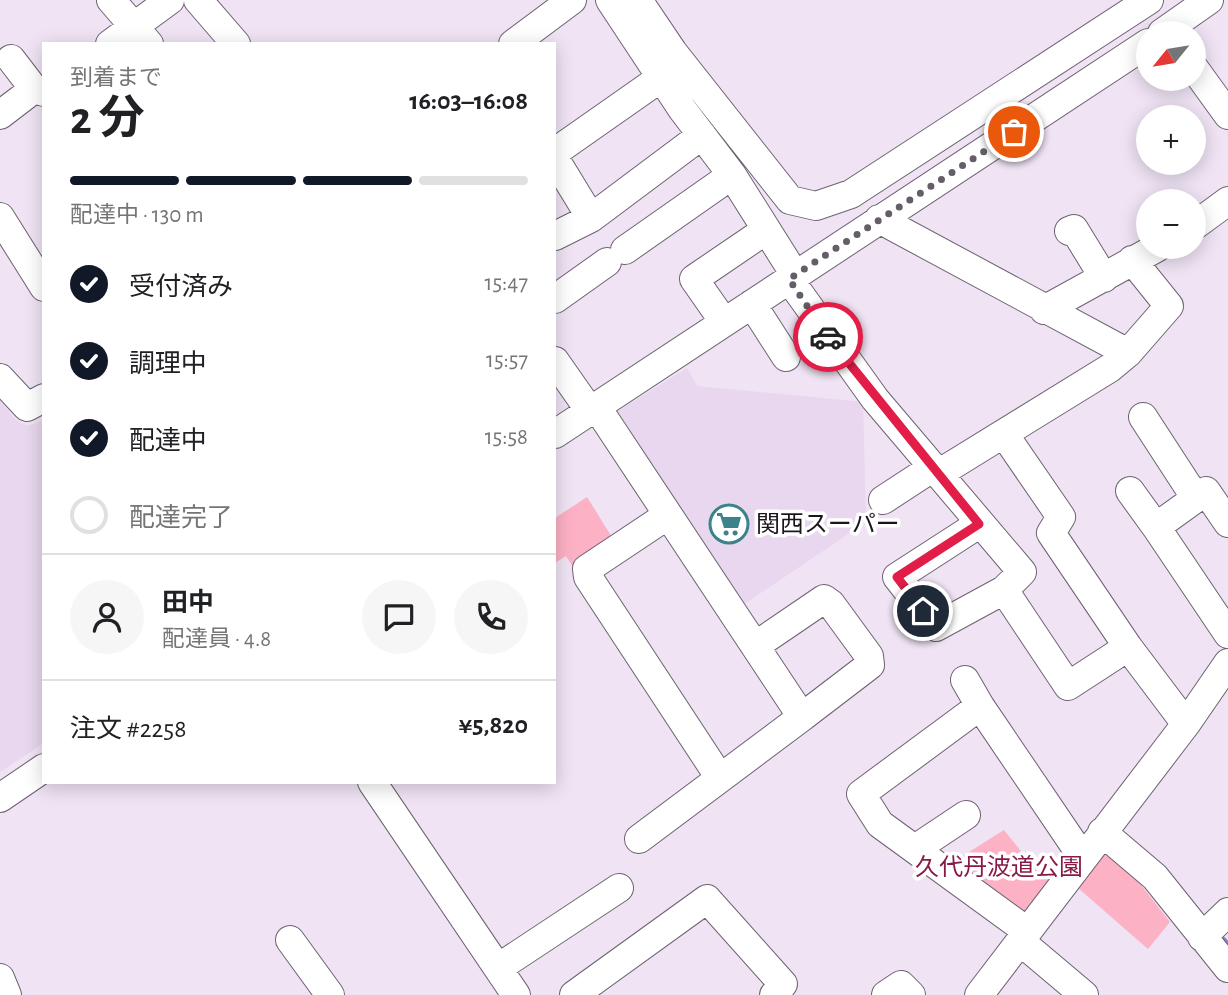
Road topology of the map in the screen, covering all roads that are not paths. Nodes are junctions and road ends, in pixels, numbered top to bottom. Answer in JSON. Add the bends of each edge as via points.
{"nodes":[{"id":1,"x":111,"y":0,"type":"edge"},
{"id":2,"x":170,"y":0,"type":"edge"},
{"id":3,"x":198,"y":0,"type":"edge"},
{"id":4,"x":572,"y":0,"type":"edge"},
{"id":5,"x":610,"y":0,"type":"edge"},
{"id":6,"x":638,"y":0,"type":"edge"},
{"id":7,"x":1149,"y":0,"type":"edge"},
{"id":8,"x":1209,"y":0,"type":"edge"},
{"id":9,"x":1181,"y":21,"type":"edge"},
{"id":10,"x":141,"y":35,"type":"edge"},
{"id":11,"x":117,"y":42,"type":"edge"},
{"id":12,"x":234,"y":42,"type":"edge"},
{"id":13,"x":516,"y":42,"type":"edge"},
{"id":14,"x":1136,"y":52,"type":"edge"},
{"id":15,"x":10,"y":59,"type":"dead end"},
{"id":16,"x":662,"y":77,"type":"junction"},
{"id":17,"x":1206,"y":85,"type":"edge"},
{"id":18,"x":39,"y":90,"type":"edge"},
{"id":19,"x":0,"y":115,"type":"edge"},
{"id":20,"x":1228,"y":115,"type":"edge"},
{"id":21,"x":702,"y":135,"type":"junction"},
{"id":22,"x":556,"y":151,"type":"edge"},
{"id":23,"x":556,"y":161,"type":"edge"},
{"id":24,"x":732,"y":174,"type":"junction"},
{"id":25,"x":1228,"y":201,"type":"edge"},
{"id":26,"x":0,"y":217,"type":"edge"},
{"id":27,"x":1206,"y":217,"type":"edge"},
{"id":28,"x":591,"y":218,"type":"junction"},
{"id":29,"x":879,"y":219,"type":"junction"},
{"id":30,"x":1073,"y":229,"type":"dead end"},
{"id":31,"x":766,"y":230,"type":"junction"},
{"id":32,"x":556,"y":236,"type":"edge"},
{"id":33,"x":1136,"y":258,"type":"edge"},
{"id":34,"x":1132,"y":260,"type":"junction"},
{"id":35,"x":792,"y":277,"type":"junction"},
{"id":36,"x":1104,"y":278,"type":"junction"},
{"id":37,"x":42,"y":284,"type":"edge"},
{"id":38,"x":556,"y":298,"type":"edge"},
{"id":39,"x":752,"y":304,"type":"junction"},
{"id":40,"x":1044,"y":310,"type":"junction"},
{"id":41,"x":724,"y":322,"type":"junction"},
{"id":42,"x":1128,"y":353,"type":"junction"},
{"id":43,"x":786,"y":357,"type":"dead end"},
{"id":44,"x":556,"y":362,"type":"edge"},
{"id":45,"x":0,"y":378,"type":"edge"},
{"id":46,"x":42,"y":399,"type":"edge"},
{"id":47,"x":593,"y":408,"type":"junction"},
{"id":48,"x":1143,"y":417,"type":"dead end"},
{"id":49,"x":556,"y":433,"type":"edge"},
{"id":50,"x":1004,"y":434,"type":"junction"},
{"id":51,"x":935,"y":471,"type":"junction"},
{"id":52,"x":1130,"y":491,"type":"dead end"},
{"id":53,"x":1195,"y":497,"type":"junction"},
{"id":54,"x":883,"y":500,"type":"dead end"},
{"id":55,"x":668,"y":515,"type":"junction"},
{"id":56,"x":1228,"y":523,"type":"edge"},
{"id":57,"x":979,"y":524,"type":"junction"},
{"id":58,"x":1156,"y":527,"type":"junction"},
{"id":59,"x":1004,"y":590,"type":"junction"},
{"id":60,"x":1228,"y":634,"type":"edge"},
{"id":61,"x":755,"y":646,"type":"junction"},
{"id":62,"x":1128,"y":647,"type":"junction"},
{"id":63,"x":965,"y":680,"type":"dead end"},
{"id":64,"x":1224,"y":680,"type":"edge"},
{"id":65,"x":980,"y":706,"type":"junction"},
{"id":66,"x":802,"y":717,"type":"junction"},
{"id":67,"x":1186,"y":724,"type":"junction"},
{"id":68,"x":42,"y":769,"type":"edge"},
{"id":69,"x":720,"y":778,"type":"junction"},
{"id":70,"x":373,"y":784,"type":"edge"},
{"id":71,"x":0,"y":798,"type":"edge"},
{"id":72,"x":966,"y":815,"type":"dead end"},
{"id":73,"x":1102,"y":832,"type":"junction"},
{"id":74,"x":639,"y":839,"type":"dead end"},
{"id":75,"x":915,"y":849,"type":"junction"},
{"id":76,"x":1083,"y":858,"type":"junction"},
{"id":77,"x":607,"y":903,"type":"dead end"},
{"id":78,"x":1218,"y":927,"type":"edge"},
{"id":79,"x":1024,"y":936,"type":"junction"},
{"id":80,"x":290,"y":940,"type":"dead end"},
{"id":81,"x":498,"y":968,"type":"junction"},
{"id":82,"x":1228,"y":968,"type":"edge"},
{"id":83,"x":0,"y":978,"type":"edge"},
{"id":84,"x":607,"y":985,"type":"edge"},
{"id":85,"x":6,"y":995,"type":"edge"},
{"id":86,"x":330,"y":995,"type":"edge"},
{"id":87,"x":516,"y":995,"type":"edge"},
{"id":88,"x":574,"y":995,"type":"edge"},
{"id":89,"x":774,"y":995,"type":"edge"},
{"id":90,"x":886,"y":995,"type":"edge"},
{"id":91,"x":911,"y":995,"type":"edge"},
{"id":92,"x":979,"y":995,"type":"edge"},
{"id":93,"x":1084,"y":995,"type":"edge"}],
"edges":[{"from":1,"to":10,"type":"street"},
{"from":2,"to":10,"type":"street"},
{"from":3,"to":12,"type":"street"},
{"from":4,"to":13,"type":"street"},
{"from":5,"to":16,"type":"street"},
{"from":6,"to":7,"type":"street","via":[[673,52],[790,200],[816,206],[851,194]]},
{"from":8,"to":9,"type":"street"},
{"from":10,"to":11,"type":"street"},
{"from":14,"to":29,"type":"street"},
{"from":15,"to":18,"type":"street"},
{"from":16,"to":21,"type":"street"},
{"from":16,"to":22,"type":"street"},
{"from":17,"to":20,"type":"street"},
{"from":18,"to":19,"type":"street"},
{"from":21,"to":24,"type":"street"},
{"from":21,"to":28,"type":"street"},
{"from":23,"to":28,"type":"street"},
{"from":24,"to":31,"type":"street"},
{"from":24,"to":38,"type":"street"},
{"from":25,"to":27,"type":"street"},
{"from":26,"to":37,"type":"street"},
{"from":28,"to":32,"type":"street"},
{"from":29,"to":35,"type":"street"},
{"from":29,"to":40,"type":"street"},
{"from":30,"to":36,"type":"street"},
{"from":31,"to":35,"type":"street"},
{"from":31,"to":41,"type":"street","via":[[694,279]]},
{"from":33,"to":34,"type":"street"},
{"from":34,"to":36,"type":"street"},
{"from":34,"to":42,"type":"street","via":[[1169,306]]},
{"from":35,"to":39,"type":"street"},
{"from":35,"to":51,"type":"street","via":[[832,344]]},
{"from":36,"to":40,"type":"street"},
{"from":39,"to":41,"type":"street"},
{"from":39,"to":43,"type":"street"},
{"from":40,"to":42,"type":"street"},
{"from":41,"to":47,"type":"street"},
{"from":42,"to":50,"type":"street"},
{"from":44,"to":47,"type":"street"},
{"from":45,"to":46,"type":"street","via":[[27,407]]},
{"from":47,"to":49,"type":"street"},
{"from":47,"to":55,"type":"street"},
{"from":48,"to":53,"type":"street"},
{"from":50,"to":51,"type":"street"},
{"from":50,"to":62,"type":"street","via":[[1060,517],[1052,533]]},
{"from":51,"to":54,"type":"street"},
{"from":51,"to":57,"type":"street"},
{"from":52,"to":58,"type":"street"},
{"from":53,"to":56,"type":"street","via":[[1206,491]]},
{"from":53,"to":58,"type":"street"},
{"from":55,"to":61,"type":"street"},
{"from":55,"to":69,"type":"street","via":[[587,569],[588,577]]},
{"from":57,"to":59,"type":"street","via":[[1022,572]]},
{"from":57,"to":59,"type":"street","via":[[897,577],[936,627]]},
{"from":58,"to":60,"type":"street"},
{"from":59,"to":62,"type":"street","via":[[1068,687]]},
{"from":61,"to":66,"type":"street"},
{"from":61,"to":66,"type":"street","via":[[824,599],[869,656],[870,665]]},
{"from":62,"to":67,"type":"street"},
{"from":63,"to":65,"type":"street"},
{"from":64,"to":67,"type":"street"},
{"from":65,"to":75,"type":"street","via":[[855,798],[880,824]]},
{"from":65,"to":76,"type":"street"},
{"from":66,"to":69,"type":"street"},
{"from":67,"to":73,"type":"street"},
{"from":68,"to":71,"type":"street"},
{"from":69,"to":74,"type":"street"},
{"from":70,"to":81,"type":"street"},
{"from":72,"to":75,"type":"street"},
{"from":73,"to":76,"type":"street"},
{"from":73,"to":78,"type":"street"},
{"from":75,"to":79,"type":"street"},
{"from":76,"to":79,"type":"street"},
{"from":77,"to":81,"type":"street"},
{"from":78,"to":82,"type":"street"},
{"from":79,"to":92,"type":"street"},
{"from":79,"to":93,"type":"street"},
{"from":80,"to":86,"type":"street"},
{"from":81,"to":87,"type":"street"},
{"from":83,"to":85,"type":"street"},
{"from":84,"to":88,"type":"street"},
{"from":84,"to":89,"type":"street","via":[[707,899],[783,984]]},
{"from":90,"to":91,"type":"street","via":[[901,985]]}]}
